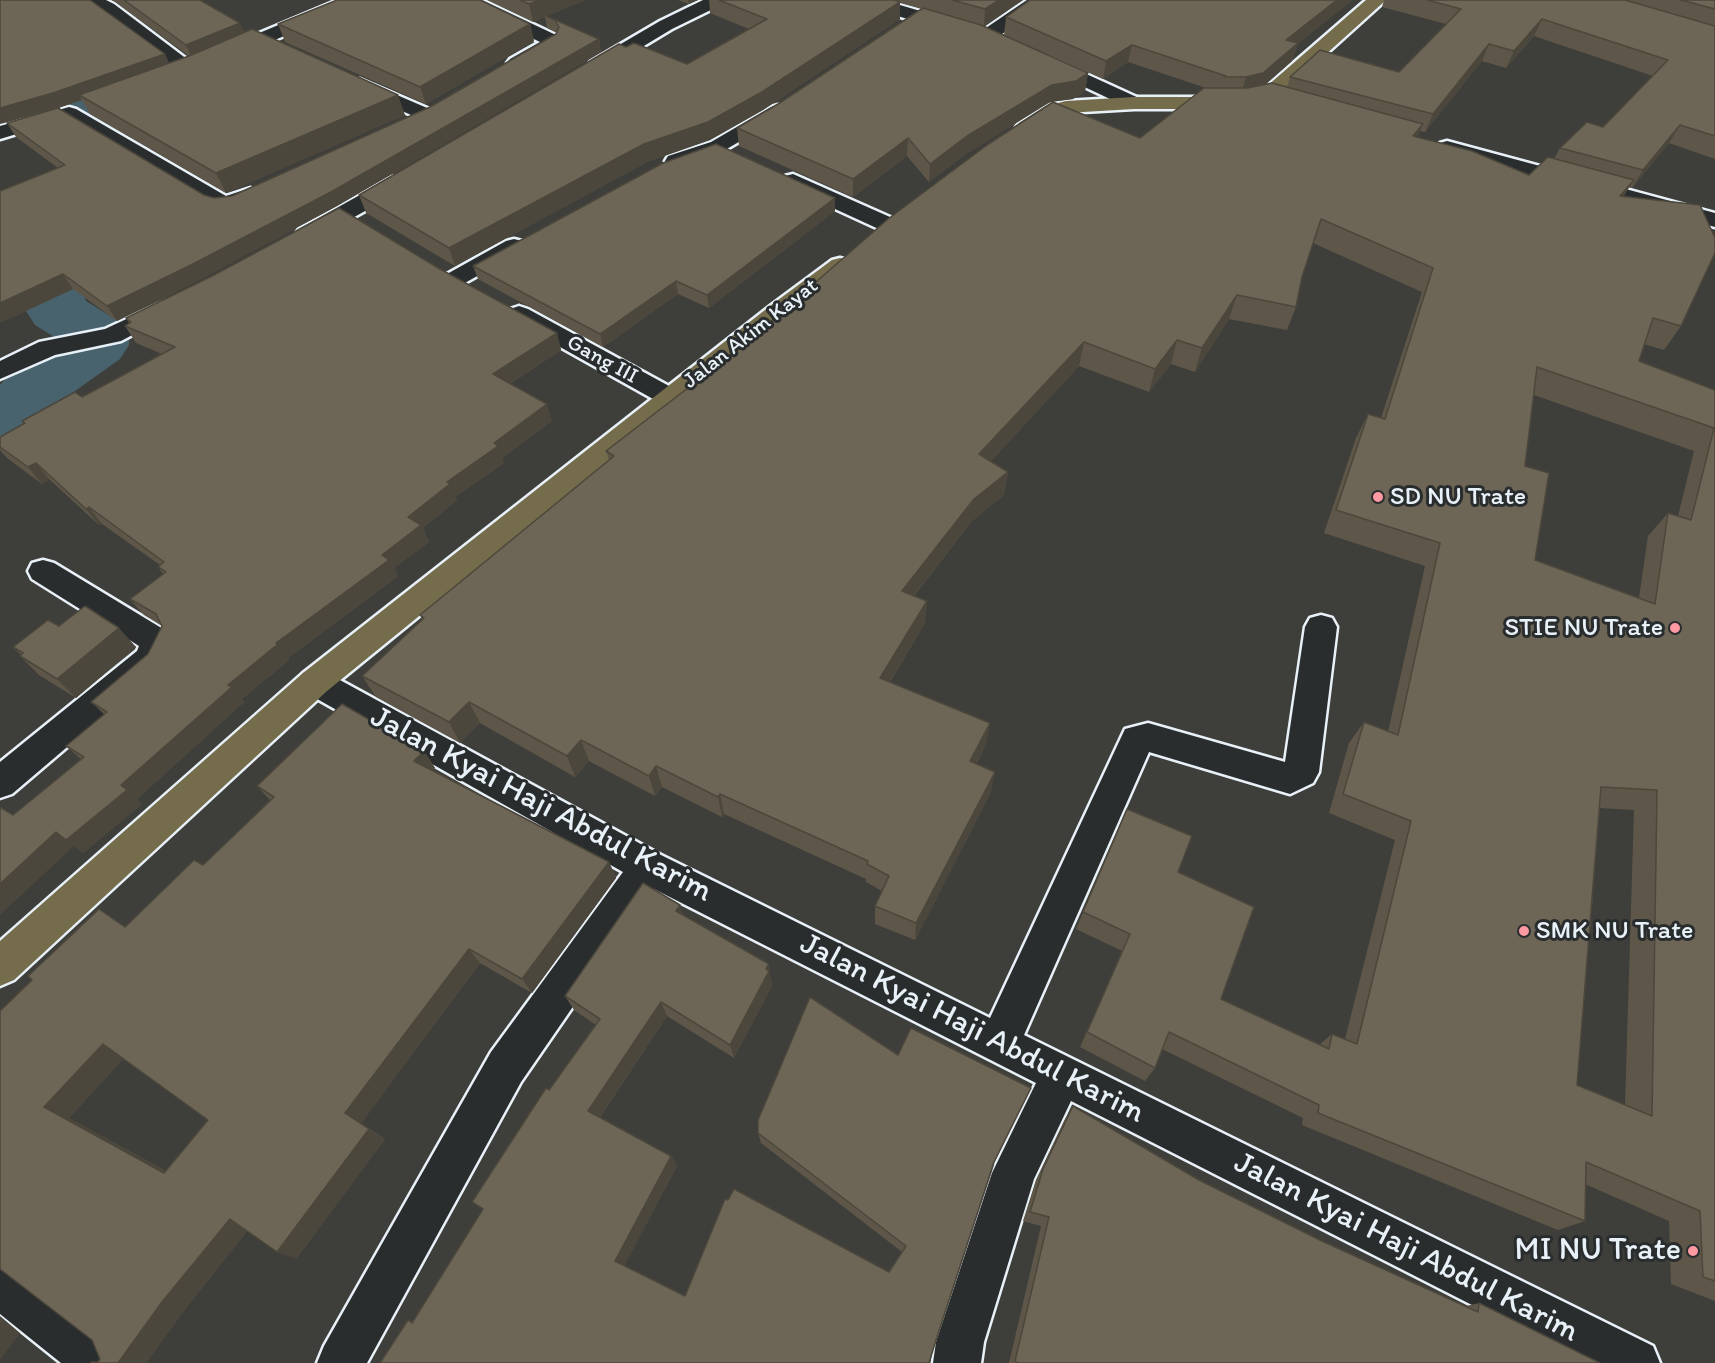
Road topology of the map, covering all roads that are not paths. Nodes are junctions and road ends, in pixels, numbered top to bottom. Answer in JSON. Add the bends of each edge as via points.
{"nodes":[{"id":1,"x":92,"y":0,"type":"edge"},
{"id":2,"x":353,"y":0,"type":"edge"},
{"id":3,"x":468,"y":0,"type":"edge"},
{"id":4,"x":717,"y":0,"type":"edge"},
{"id":5,"x":864,"y":0,"type":"edge"},
{"id":6,"x":1039,"y":0,"type":"edge"},
{"id":7,"x":1377,"y":0,"type":"edge"},
{"id":8,"x":918,"y":18,"type":"junction"},
{"id":9,"x":898,"y":31,"type":"edge"},
{"id":10,"x":987,"y":36,"type":"junction"},
{"id":11,"x":261,"y":40,"type":"junction"},
{"id":12,"x":1008,"y":45,"type":"edge"},
{"id":13,"x":282,"y":50,"type":"edge"},
{"id":14,"x":1029,"y":54,"type":"edge"},
{"id":15,"x":190,"y":69,"type":"junction"},
{"id":16,"x":498,"y":74,"type":"edge"},
{"id":17,"x":583,"y":74,"type":"edge"},
{"id":18,"x":170,"y":76,"type":"edge"},
{"id":19,"x":344,"y":78,"type":"edge"},
{"id":20,"x":448,"y":103,"type":"edge"},
{"id":21,"x":790,"y":103,"type":"edge"},
{"id":22,"x":1134,"y":103,"type":"junction"},
{"id":23,"x":427,"y":115,"type":"junction"},
{"id":24,"x":405,"y":125,"type":"edge"},
{"id":25,"x":2,"y":131,"type":"edge"},
{"id":26,"x":1011,"y":137,"type":"edge"},
{"id":27,"x":1427,"y":142,"type":"edge"},
{"id":28,"x":718,"y":146,"type":"junction"},
{"id":29,"x":740,"y":156,"type":"edge"},
{"id":30,"x":656,"y":169,"type":"edge"},
{"id":31,"x":418,"y":171,"type":"edge"},
{"id":32,"x":772,"y":171,"type":"edge"},
{"id":33,"x":264,"y":189,"type":"edge"},
{"id":34,"x":1715,"y":220,"type":"edge"},
{"id":35,"x":882,"y":233,"type":"joint"},
{"id":36,"x":535,"y":235,"type":"edge"},
{"id":37,"x":284,"y":247,"type":"edge"},
{"id":38,"x":181,"y":300,"type":"edge"},
{"id":39,"x":0,"y":371,"type":"edge"},
{"id":40,"x":671,"y":398,"type":"junction"},
{"id":41,"x":43,"y":571,"type":"dead end"},
{"id":42,"x":1321,"y":627,"type":"dead end"},
{"id":43,"x":315,"y":682,"type":"junction"},
{"id":44,"x":0,"y":783,"type":"edge"},
{"id":45,"x":648,"y":867,"type":"junction"},
{"id":46,"x":0,"y":967,"type":"edge"},
{"id":47,"x":1000,"y":1043,"type":"junction"},
{"id":48,"x":1062,"y":1075,"type":"junction"},
{"id":49,"x":0,"y":1285,"type":"edge"},
{"id":50,"x":100,"y":1363,"type":"edge"},
{"id":51,"x":341,"y":1363,"type":"edge"},
{"id":52,"x":957,"y":1363,"type":"edge"},
{"id":53,"x":1636,"y":1363,"type":"edge"}],
"edges":[{"from":1,"to":15,"type":"street"},
{"from":2,"to":11,"type":"street"},
{"from":3,"to":16,"type":"street","via":[[551,42]]},
{"from":4,"to":17,"type":"street"},
{"from":5,"to":8,"type":"street"},
{"from":6,"to":10,"type":"street"},
{"from":7,"to":22,"type":"main road","via":[[1277,101]]},
{"from":8,"to":9,"type":"street"},
{"from":8,"to":10,"type":"street"},
{"from":10,"to":12,"type":"street"},
{"from":11,"to":13,"type":"street"},
{"from":11,"to":15,"type":"street"},
{"from":14,"to":22,"type":"street"},
{"from":15,"to":18,"type":"street"},
{"from":19,"to":23,"type":"street"},
{"from":20,"to":23,"type":"street"},
{"from":21,"to":28,"type":"street"},
{"from":22,"to":26,"type":"main road","via":[[1058,108]]},
{"from":23,"to":24,"type":"street"},
{"from":25,"to":33,"type":"street","via":[[77,110],[112,139],[220,203],[231,203]]},
{"from":27,"to":34,"type":"street"},
{"from":28,"to":29,"type":"street"},
{"from":28,"to":30,"type":"street"},
{"from":31,"to":37,"type":"street","via":[[356,219]]},
{"from":32,"to":35,"type":"street"},
{"from":35,"to":40,"type":"main road","name":"Jalan Akim Kayat"},
{"from":36,"to":40,"type":"street","name":"Gang III","via":[[465,284]]},
{"from":38,"to":39,"type":"street","via":[[112,335],[48,348]]},
{"from":40,"to":43,"type":"main road","name":"Jalan Akim Kayat"},
{"from":41,"to":44,"type":"street","via":[[157,641],[149,659]]},
{"from":42,"to":47,"type":"street","via":[[1301,772],[1290,779],[1148,737],[1137,739]]},
{"from":43,"to":45,"type":"street","name":"Jalan Kyai Haji Abdul Karim"},
{"from":43,"to":46,"type":"main road","name":"Jalan Akim Kayat"},
{"from":45,"to":47,"type":"street","name":"Jalan Kyai Haji Abdul Karim"},
{"from":45,"to":51,"type":"street","via":[[506,1067]]},
{"from":47,"to":48,"type":"street","name":"Jalan Kyai Haji Abdul Karim"},
{"from":48,"to":52,"type":"street","via":[[1014,1173],[960,1342]]},
{"from":48,"to":53,"type":"street","name":"Jalan Kyai Haji Abdul Karim"},
{"from":49,"to":50,"type":"street"}]}
